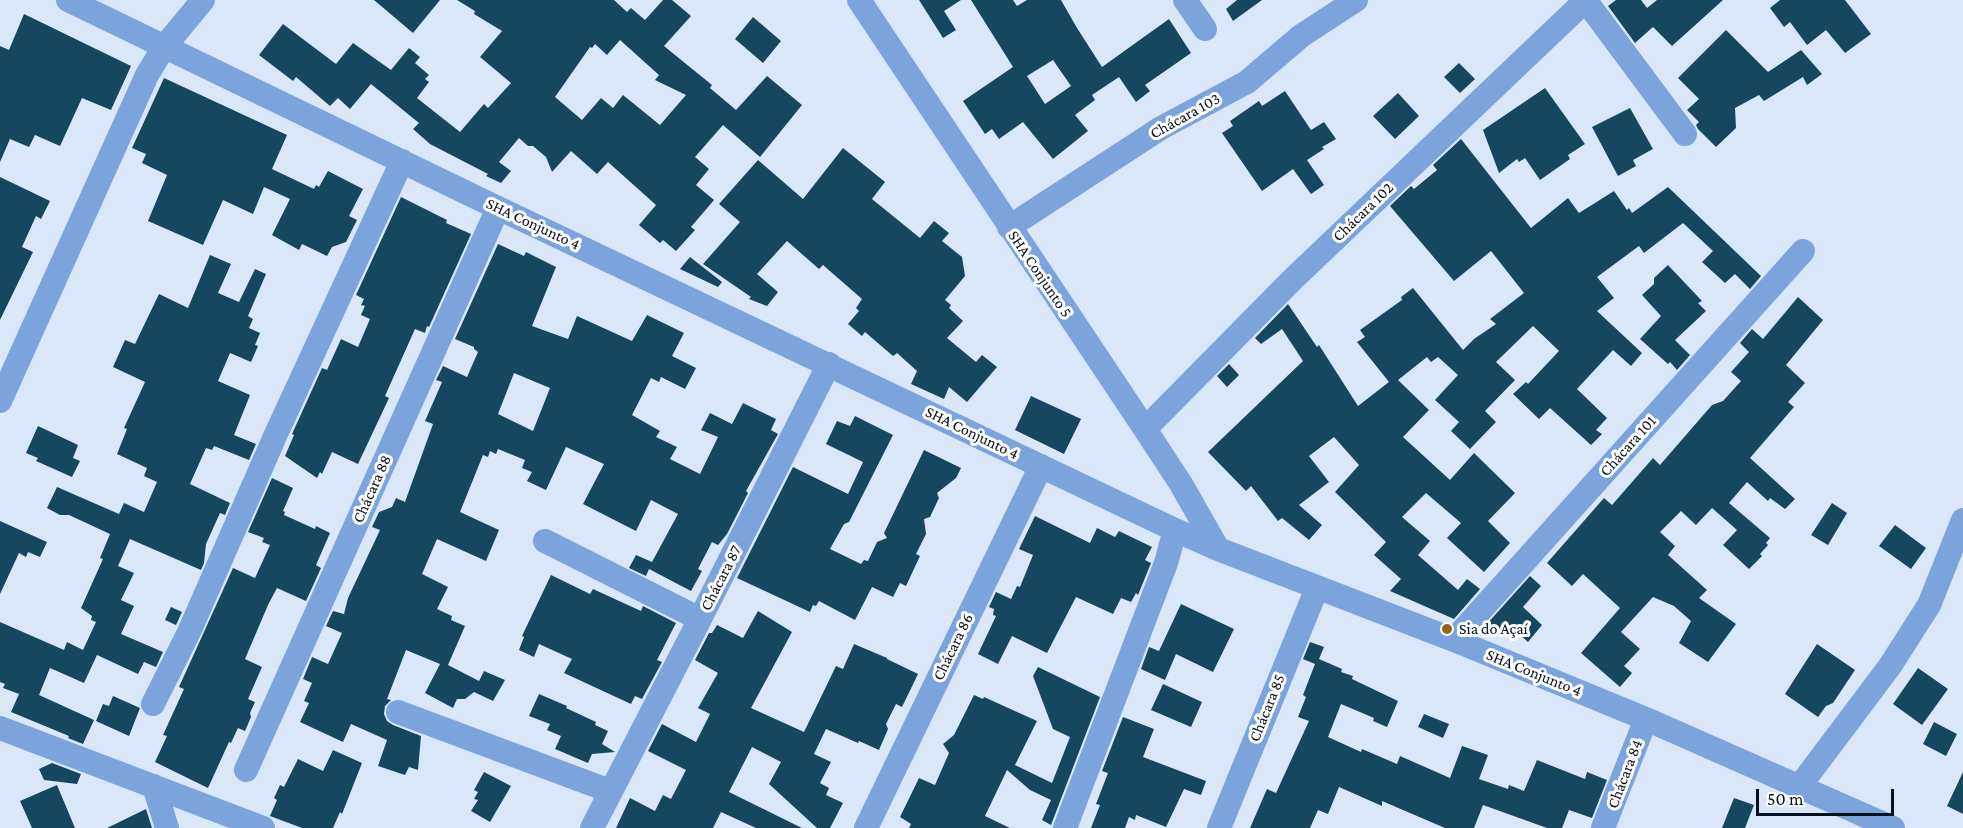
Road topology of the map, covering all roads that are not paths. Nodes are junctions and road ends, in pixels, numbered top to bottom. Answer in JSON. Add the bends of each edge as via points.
{"nodes":[{"id":1,"x":68,"y":0,"type":"edge"},
{"id":2,"x":202,"y":0,"type":"edge"},
{"id":3,"x":859,"y":0,"type":"edge"},
{"id":4,"x":1185,"y":0,"type":"edge"},
{"id":5,"x":1356,"y":0,"type":"edge"},
{"id":6,"x":1586,"y":0,"type":"edge"},
{"id":7,"x":1205,"y":29,"type":"dead end"},
{"id":8,"x":164,"y":47,"type":"junction"},
{"id":9,"x":1685,"y":134,"type":"dead end"},
{"id":10,"x":402,"y":161,"type":"junction"},
{"id":11,"x":498,"y":208,"type":"junction"},
{"id":12,"x":1009,"y":227,"type":"junction"},
{"id":13,"x":1803,"y":251,"type":"dead end"},
{"id":14,"x":829,"y":364,"type":"junction"},
{"id":15,"x":0,"y":401,"type":"edge"},
{"id":16,"x":1144,"y":429,"type":"junction"},
{"id":17,"x":1041,"y":466,"type":"junction"},
{"id":18,"x":1181,"y":484,"type":"junction"},
{"id":19,"x":1144,"y":515,"type":"junction"},
{"id":20,"x":1963,"y":520,"type":"edge"},
{"id":21,"x":1175,"y":530,"type":"junction"},
{"id":22,"x":545,"y":541,"type":"dead end"},
{"id":23,"x":1218,"y":549,"type":"junction"},
{"id":24,"x":1317,"y":588,"type":"junction"},
{"id":25,"x":700,"y":619,"type":"junction"},
{"id":26,"x":1454,"y":640,"type":"junction"},
{"id":27,"x":153,"y":704,"type":"dead end"},
{"id":28,"x":398,"y":712,"type":"dead end"},
{"id":29,"x":1646,"y":719,"type":"junction"},
{"id":30,"x":0,"y":728,"type":"edge"},
{"id":31,"x":246,"y":770,"type":"dead end"},
{"id":32,"x":154,"y":786,"type":"junction"},
{"id":33,"x":1799,"y":787,"type":"junction"},
{"id":34,"x":610,"y":791,"type":"junction"},
{"id":35,"x":167,"y":828,"type":"edge"},
{"id":36,"x":263,"y":828,"type":"edge"},
{"id":37,"x":592,"y":828,"type":"edge"},
{"id":38,"x":866,"y":828,"type":"edge"},
{"id":39,"x":1065,"y":828,"type":"edge"},
{"id":40,"x":1219,"y":828,"type":"edge"},
{"id":41,"x":1603,"y":828,"type":"edge"},
{"id":42,"x":1893,"y":828,"type":"edge"}],
"edges":[{"from":1,"to":8,"type":"street","name":"SHA Conjunto 4"},
{"from":2,"to":8,"type":"street"},
{"from":3,"to":12,"type":"street","name":"SHA Conjunto 5"},
{"from":4,"to":7,"type":"street"},
{"from":5,"to":12,"type":"street","name":"Chácara 103","via":[[1301,36],[1246,82],[1161,128]]},
{"from":6,"to":9,"type":"street"},
{"from":6,"to":16,"type":"street","name":"Chácara 102","via":[[1292,280]]},
{"from":8,"to":10,"type":"street","name":"SHA Conjunto 4"},
{"from":8,"to":15,"type":"street","via":[[147,75]]},
{"from":10,"to":11,"type":"street","name":"SHA Conjunto 4"},
{"from":10,"to":27,"type":"street"},
{"from":11,"to":14,"type":"street","name":"SHA Conjunto 4"},
{"from":11,"to":31,"type":"street","name":"Chácara 88"},
{"from":12,"to":16,"type":"street","name":"SHA Conjunto 5"},
{"from":13,"to":26,"type":"street","name":"Chácara 101"},
{"from":14,"to":17,"type":"street","name":"SHA Conjunto 4"},
{"from":14,"to":25,"type":"street","name":"Chácara 87"},
{"from":16,"to":18,"type":"street","name":"SHA Conjunto 5"},
{"from":17,"to":19,"type":"street","name":"SHA Conjunto 4"},
{"from":17,"to":38,"type":"street","name":"Chácara 86"},
{"from":18,"to":19,"type":"street","via":[[1170,505]]},
{"from":18,"to":23,"type":"street","name":"SHA Conjunto 5"},
{"from":19,"to":21,"type":"street","name":"SHA Conjunto 4"},
{"from":20,"to":33,"type":"street","via":[[1929,605],[1890,666]]},
{"from":21,"to":23,"type":"street","name":"SHA Conjunto 4"},
{"from":21,"to":39,"type":"street"},
{"from":22,"to":25,"type":"street"},
{"from":23,"to":24,"type":"street","name":"SHA Conjunto 4"},
{"from":24,"to":26,"type":"street","name":"SHA Conjunto 4"},
{"from":24,"to":40,"type":"street","name":"Chácara 85"},
{"from":25,"to":34,"type":"street","name":"Chácara 87"},
{"from":26,"to":29,"type":"street","name":"SHA Conjunto 4"},
{"from":28,"to":34,"type":"street"},
{"from":29,"to":33,"type":"street","name":"SHA Conjunto 4"},
{"from":29,"to":41,"type":"street","name":"Chácara 84"},
{"from":30,"to":32,"type":"street"},
{"from":32,"to":35,"type":"street"},
{"from":32,"to":36,"type":"street"},
{"from":33,"to":42,"type":"street","name":"SHA Conjunto 4"},
{"from":34,"to":37,"type":"street","name":"Chácara 87"}]}
